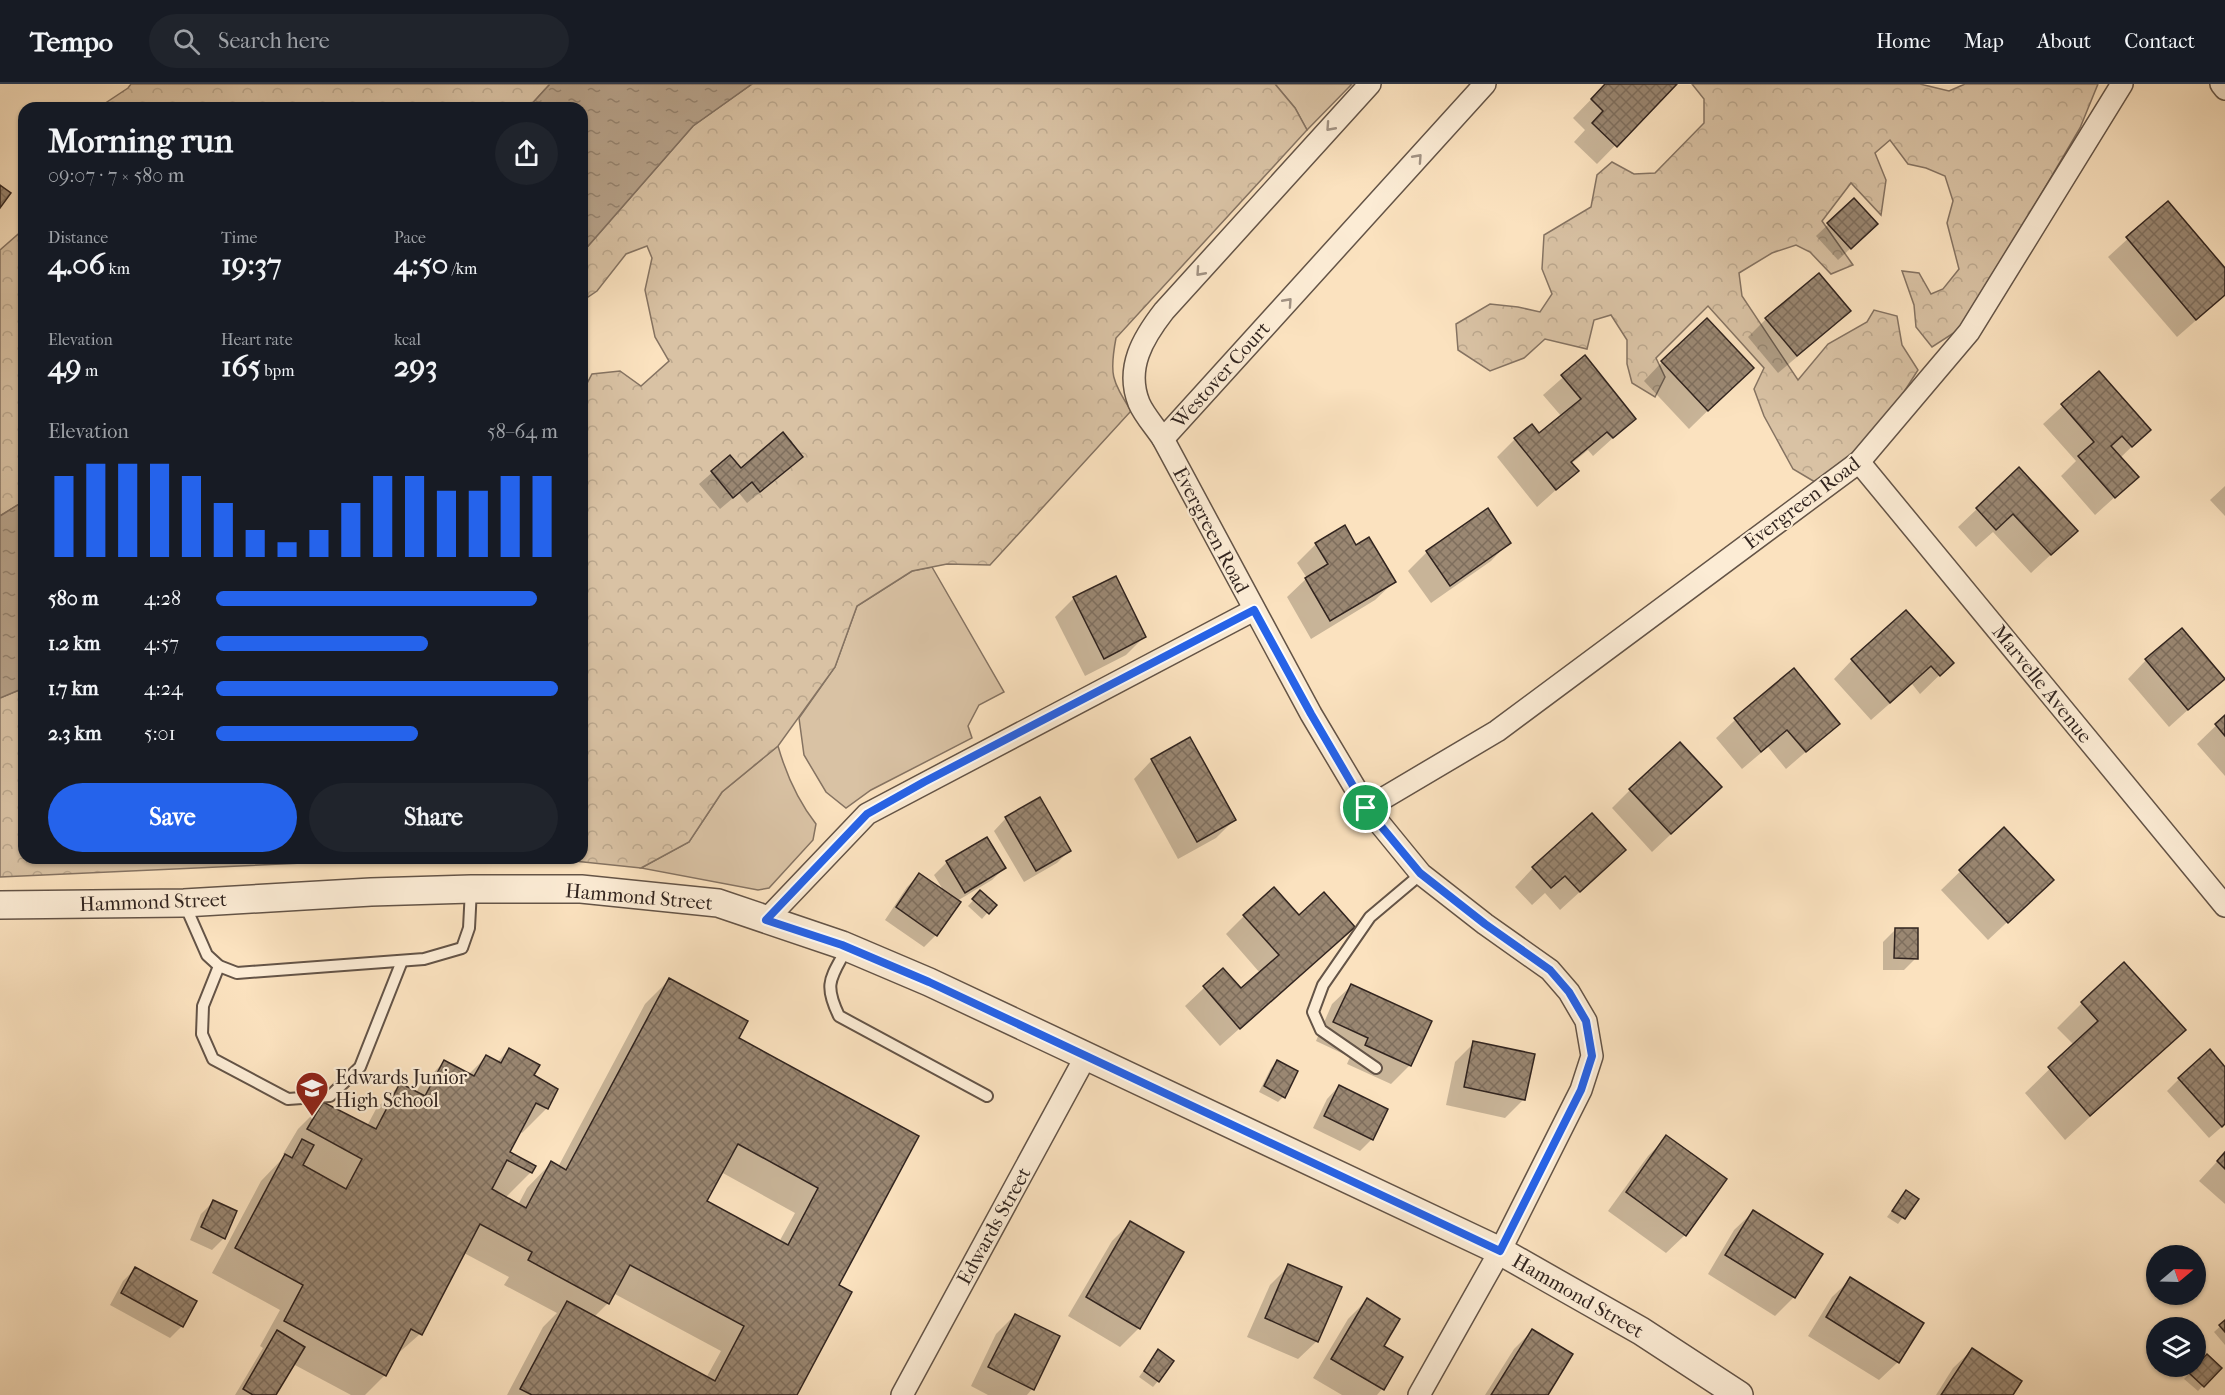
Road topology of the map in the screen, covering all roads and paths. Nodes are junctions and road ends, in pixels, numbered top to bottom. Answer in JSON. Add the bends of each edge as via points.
{"nodes":[{"id":1,"x":1370,"y":84,"type":"edge"},
{"id":2,"x":1485,"y":84,"type":"edge"},
{"id":3,"x":2122,"y":84,"type":"edge"},
{"id":4,"x":2221,"y":84,"type":"edge"},
{"id":5,"x":2225,"y":88,"type":"edge"},
{"id":6,"x":1163,"y":439,"type":"junction"},
{"id":7,"x":1859,"y":462,"type":"junction"},
{"id":8,"x":1254,"y":610,"type":"junction"},
{"id":9,"x":1366,"y":808,"type":"junction"},
{"id":10,"x":1420,"y":873,"type":"junction"},
{"id":11,"x":471,"y":889,"type":"junction"},
{"id":12,"x":184,"y":903,"type":"junction"},
{"id":13,"x":0,"y":905,"type":"edge"},
{"id":14,"x":2225,"y":906,"type":"edge"},
{"id":15,"x":766,"y":920,"type":"junction"},
{"id":16,"x":847,"y":947,"type":"junction"},
{"id":17,"x":402,"y":961,"type":"junction"},
{"id":18,"x":219,"y":966,"type":"junction"},
{"id":19,"x":1086,"y":1056,"type":"junction"},
{"id":20,"x":1376,"y":1068,"type":"dead end"},
{"id":21,"x":987,"y":1096,"type":"dead end"},
{"id":22,"x":1500,"y":1251,"type":"junction"},
{"id":23,"x":902,"y":1395,"type":"edge"},
{"id":24,"x":1419,"y":1395,"type":"edge"},
{"id":25,"x":1739,"y":1395,"type":"edge"}],
"edges":[{"from":1,"to":6,"type":"street","name":"Westover Court","one_way":true,"via":[[1150,330],[1137,355],[1133,379],[1140,404]]},
{"from":6,"to":2,"type":"street","name":"Westover Court","one_way":true},
{"from":3,"to":7,"type":"street","name":"Evergreen Road","via":[[1969,332]]},
{"from":4,"to":5,"type":"street"},
{"from":6,"to":8,"type":"street","name":"Evergreen Road"},
{"from":7,"to":9,"type":"street","name":"Evergreen Road","via":[[1497,731]]},
{"from":7,"to":14,"type":"street","name":"Marvelle Avenue"},
{"from":8,"to":9,"type":"street","name":"Evergreen Road"},
{"from":8,"to":15,"type":"street","via":[[867,814]]},
{"from":9,"to":10,"type":"street","name":"Evergreen Road"},
{"from":10,"to":20,"type":"lane","via":[[1370,917],[1323,985],[1313,1012],[1321,1030]]},
{"from":10,"to":22,"type":"street","name":"Evergreen Road","via":[[1550,970],[1586,1021],[1592,1056],[1581,1090]]},
{"from":11,"to":12,"type":"street","name":"Hammond Street"},
{"from":11,"to":15,"type":"street","name":"Hammond Street","via":[[581,890],[655,896],[718,903]]},
{"from":11,"to":17,"type":"lane","via":[[469,928],[462,948]]},
{"from":12,"to":13,"type":"street","name":"Hammond Street"},
{"from":12,"to":18,"type":"lane","via":[[207,955]]},
{"from":15,"to":16,"type":"street","name":"Hammond Street"},
{"from":16,"to":19,"type":"street","name":"Hammond Street"},
{"from":16,"to":21,"type":"lane","via":[[830,981],[829,996],[839,1016]]},
{"from":17,"to":18,"type":"lane","via":[[237,973]]},
{"from":17,"to":18,"type":"lane","via":[[360,1067],[330,1096],[288,1099],[213,1059],[202,1034],[203,1006]]},
{"from":19,"to":22,"type":"street","name":"Hammond Street"},
{"from":19,"to":23,"type":"street","name":"Edwards Street"},
{"from":22,"to":24,"type":"street","name":"Evergreen Road"},
{"from":22,"to":25,"type":"street","name":"Hammond Street","via":[[1641,1331]]}]}
